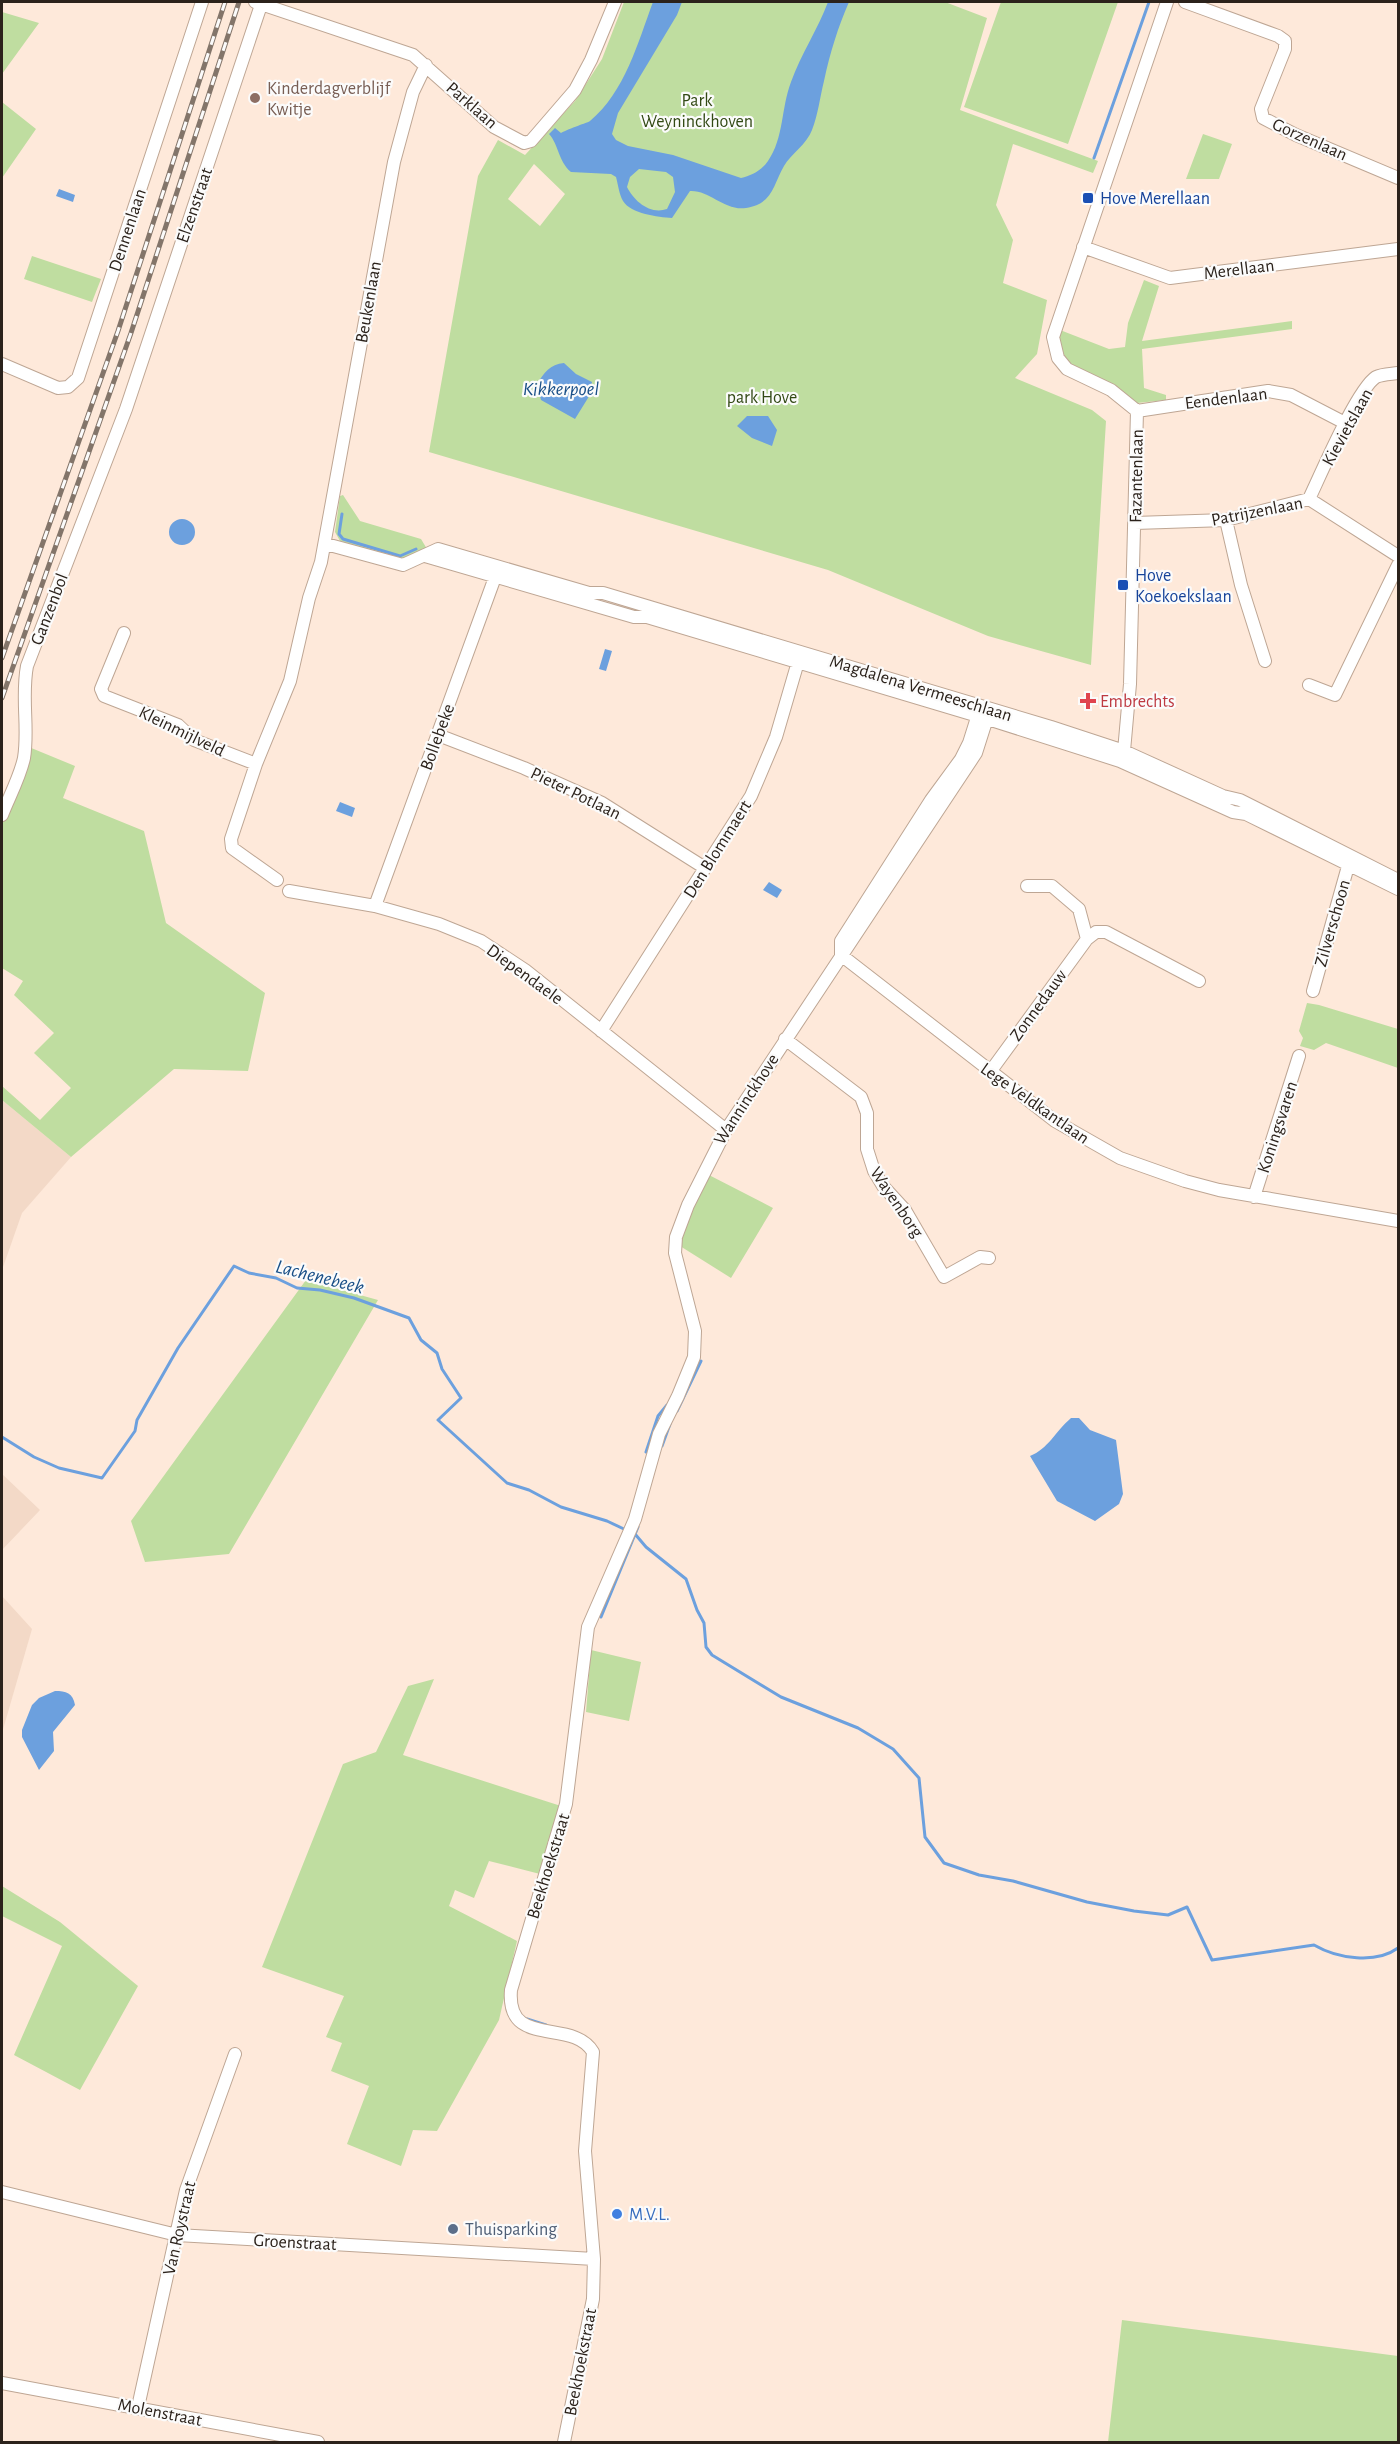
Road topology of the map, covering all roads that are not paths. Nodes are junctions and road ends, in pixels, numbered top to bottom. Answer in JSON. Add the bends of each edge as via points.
{"nodes":[{"id":1,"x":202,"y":2,"type":"edge"},
{"id":2,"x":260,"y":2,"type":"edge"},
{"id":3,"x":615,"y":2,"type":"edge"},
{"id":4,"x":1167,"y":2,"type":"edge"},
{"id":5,"x":1185,"y":2,"type":"edge"},
{"id":6,"x":426,"y":65,"type":"junction"},
{"id":7,"x":1398,"y":178,"type":"edge"},
{"id":8,"x":1083,"y":247,"type":"junction"},
{"id":9,"x":1398,"y":249,"type":"edge"},
{"id":10,"x":2,"y":364,"type":"edge"},
{"id":11,"x":1398,"y":373,"type":"edge"},
{"id":12,"x":126,"y":409,"type":"joint"},
{"id":13,"x":1137,"y":411,"type":"junction"},
{"id":14,"x":1346,"y":423,"type":"junction"},
{"id":15,"x":1309,"y":500,"type":"junction"},
{"id":16,"x":1226,"y":520,"type":"junction"},
{"id":17,"x":1135,"y":522,"type":"junction"},
{"id":18,"x":326,"y":544,"type":"junction"},
{"id":19,"x":1398,"y":556,"type":"edge"},
{"id":20,"x":1398,"y":565,"type":"edge"},
{"id":21,"x":497,"y":572,"type":"junction"},
{"id":22,"x":124,"y":633,"type":"dead end"},
{"id":23,"x":800,"y":657,"type":"junction"},
{"id":24,"x":1265,"y":661,"type":"dead end"},
{"id":25,"x":1309,"y":686,"type":"dead end"},
{"id":26,"x":984,"y":712,"type":"junction"},
{"id":27,"x":438,"y":735,"type":"junction"},
{"id":28,"x":1122,"y":756,"type":"junction"},
{"id":29,"x":256,"y":764,"type":"junction"},
{"id":30,"x":2,"y":815,"type":"edge"},
{"id":31,"x":1350,"y":860,"type":"junction"},
{"id":32,"x":705,"y":868,"type":"junction"},
{"id":33,"x":277,"y":880,"type":"dead end"},
{"id":34,"x":1398,"y":880,"type":"edge"},
{"id":35,"x":1027,"y":886,"type":"dead end"},
{"id":36,"x":1398,"y":889,"type":"edge"},
{"id":37,"x":289,"y":891,"type":"dead end"},
{"id":38,"x":375,"y":906,"type":"junction"},
{"id":39,"x":1087,"y":939,"type":"junction"},
{"id":40,"x":841,"y":955,"type":"junction"},
{"id":41,"x":1199,"y":981,"type":"dead end"},
{"id":42,"x":1313,"y":991,"type":"dead end"},
{"id":43,"x":601,"y":1031,"type":"junction"},
{"id":44,"x":786,"y":1039,"type":"junction"},
{"id":45,"x":1299,"y":1056,"type":"dead end"},
{"id":46,"x":990,"y":1072,"type":"junction"},
{"id":47,"x":726,"y":1130,"type":"junction"},
{"id":48,"x":1254,"y":1197,"type":"junction"},
{"id":49,"x":1398,"y":1221,"type":"edge"},
{"id":50,"x":675,"y":1253,"type":"joint"},
{"id":51,"x":989,"y":1258,"type":"dead end"},
{"id":52,"x":235,"y":2054,"type":"dead end"},
{"id":53,"x":2,"y":2192,"type":"edge"},
{"id":54,"x":177,"y":2235,"type":"junction"},
{"id":55,"x":594,"y":2259,"type":"junction"},
{"id":56,"x":2,"y":2383,"type":"edge"},
{"id":57,"x":138,"y":2407,"type":"junction"},
{"id":58,"x":262,"y":2437,"type":"edge"},
{"id":59,"x":318,"y":2442,"type":"edge"},
{"id":60,"x":564,"y":2442,"type":"edge"}],
"edges":[{"from":1,"to":10,"type":"street","name":"Dennenlaan","via":[[78,378],[68,387],[58,388]]},
{"from":2,"to":6,"type":"street","name":"Parklaan","via":[[413,55]]},
{"from":2,"to":12,"type":"street","name":"Elzenstraat"},
{"from":3,"to":6,"type":"street","name":"Parklaan","via":[[575,90],[531,141],[524,143],[495,127]]},
{"from":4,"to":8,"type":"street","name":"Fazantenlaan"},
{"from":5,"to":7,"type":"street","name":"Gorzenlaan","via":[[1285,41],[1261,109],[1263,118]]},
{"from":6,"to":18,"type":"street","name":"Beukenlaan","via":[[413,92],[394,162]]},
{"from":8,"to":9,"type":"street","name":"Merellaan","via":[[1170,278]]},
{"from":8,"to":13,"type":"street","name":"Fazantenlaan","via":[[1058,315],[1053,337],[1056,354],[1067,369],[1106,387]]},
{"from":11,"to":14,"type":"street","name":"Kievietslaan","via":[[1375,378]]},
{"from":12,"to":30,"type":"street","name":"Ganzenbol","via":[[27,666],[22,688],[24,760]]},
{"from":13,"to":14,"type":"street","name":"Eendenlaan","via":[[1268,391],[1291,395]]},
{"from":13,"to":17,"type":"street","name":"Fazantenlaan"},
{"from":14,"to":15,"type":"street","name":"Kievietslaan"},
{"from":15,"to":16,"type":"street","name":"Patrijzenlaan"},
{"from":15,"to":19,"type":"street","name":"Patrijzenlaan"},
{"from":16,"to":17,"type":"street","name":"Patrijzenlaan"},
{"from":16,"to":24,"type":"street"},
{"from":17,"to":28,"type":"street","name":"Fazantenlaan","via":[[1130,684]]},
{"from":18,"to":21,"type":"street","name":"Magdalena Vermeeschlaan","via":[[402,565],[438,549]]},
{"from":18,"to":29,"type":"street","via":[[290,681]]},
{"from":20,"to":25,"type":"street","via":[[1335,695]]},
{"from":21,"to":23,"type":"street","name":"Magdalena Vermeeschlaan","via":[[634,617],[647,617]]},
{"from":21,"to":27,"type":"street","name":"Bollebeke"},
{"from":22,"to":29,"type":"street","name":"Kleinmijlveld","via":[[101,688],[104,696],[178,725],[194,740]]},
{"from":23,"to":26,"type":"street","name":"Magdalena Vermeeschlaan"},
{"from":23,"to":32,"type":"street","name":"Den Blommaert","via":[[762,775]]},
{"from":26,"to":28,"type":"street","name":"Magdalena Vermeeschlaan"},
{"from":26,"to":40,"type":"street","name":"Wanninckhove","via":[[976,753]]},
{"from":27,"to":32,"type":"street","name":"Pieter Potlaan","via":[[603,803]]},
{"from":27,"to":38,"type":"street","name":"Bollebeke"},
{"from":28,"to":31,"type":"street","name":"Magdalena Vermeeschlaan","via":[[1240,800]]},
{"from":29,"to":33,"type":"street","via":[[231,844],[238,854]]},
{"from":31,"to":34,"type":"street","name":"Magdalena Vermeeschlaan"},
{"from":31,"to":36,"type":"street","name":"Magdalena Vermeeschlaan"},
{"from":31,"to":42,"type":"street","name":"Zilverschoon"},
{"from":32,"to":43,"type":"street","name":"Den Blommaert"},
{"from":35,"to":39,"type":"street","via":[[1052,886],[1079,909]]},
{"from":37,"to":38,"type":"street","name":"Diependaele"},
{"from":38,"to":43,"type":"street","name":"Diependaele","via":[[481,941],[525,970]]},
{"from":39,"to":41,"type":"street","via":[[1096,932],[1106,932]]},
{"from":39,"to":46,"type":"street","name":"Zonnedauw"},
{"from":40,"to":44,"type":"street","name":"Wanninckhove"},
{"from":40,"to":46,"type":"street","name":"Lege Veldkantlaan"},
{"from":43,"to":47,"type":"street","name":"Diependaele"},
{"from":44,"to":47,"type":"street","name":"Wanninckhove"},
{"from":44,"to":51,"type":"street","name":"Wayenborg","via":[[861,1097],[867,1113],[870,1162],[883,1186],[905,1210],[944,1277],[980,1257]]},
{"from":45,"to":48,"type":"street","name":"Koningsvaren"},
{"from":46,"to":48,"type":"street","name":"Lege Veldkantlaan","via":[[1055,1121],[1120,1158],[1185,1181]]},
{"from":47,"to":50,"type":"street","name":"Wanninckhove","via":[[679,1225]]},
{"from":48,"to":49,"type":"street","name":"Lege Veldkantlaan"},
{"from":50,"to":55,"type":"street","name":"Beekhoekstraat","via":[[695,1331],[694,1357],[658,1434],[635,1519],[588,1627],[566,1804],[511,1990],[510,2003],[516,2019],[579,2040],[593,2052],[585,2151]]},
{"from":52,"to":54,"type":"street","name":"Van Roystraat","via":[[192,2172]]},
{"from":53,"to":54,"type":"street","name":"Groenstraat"},
{"from":54,"to":55,"type":"street","name":"Groenstraat"},
{"from":54,"to":57,"type":"street","name":"Van Roystraat"},
{"from":55,"to":60,"type":"street","name":"Beekhoekstraat","via":[[593,2299]]},
{"from":56,"to":57,"type":"street","name":"Molenstraat"},
{"from":57,"to":58,"type":"street","name":"Molenstraat"},
{"from":58,"to":59,"type":"street","name":"Molenstraat"}]}
